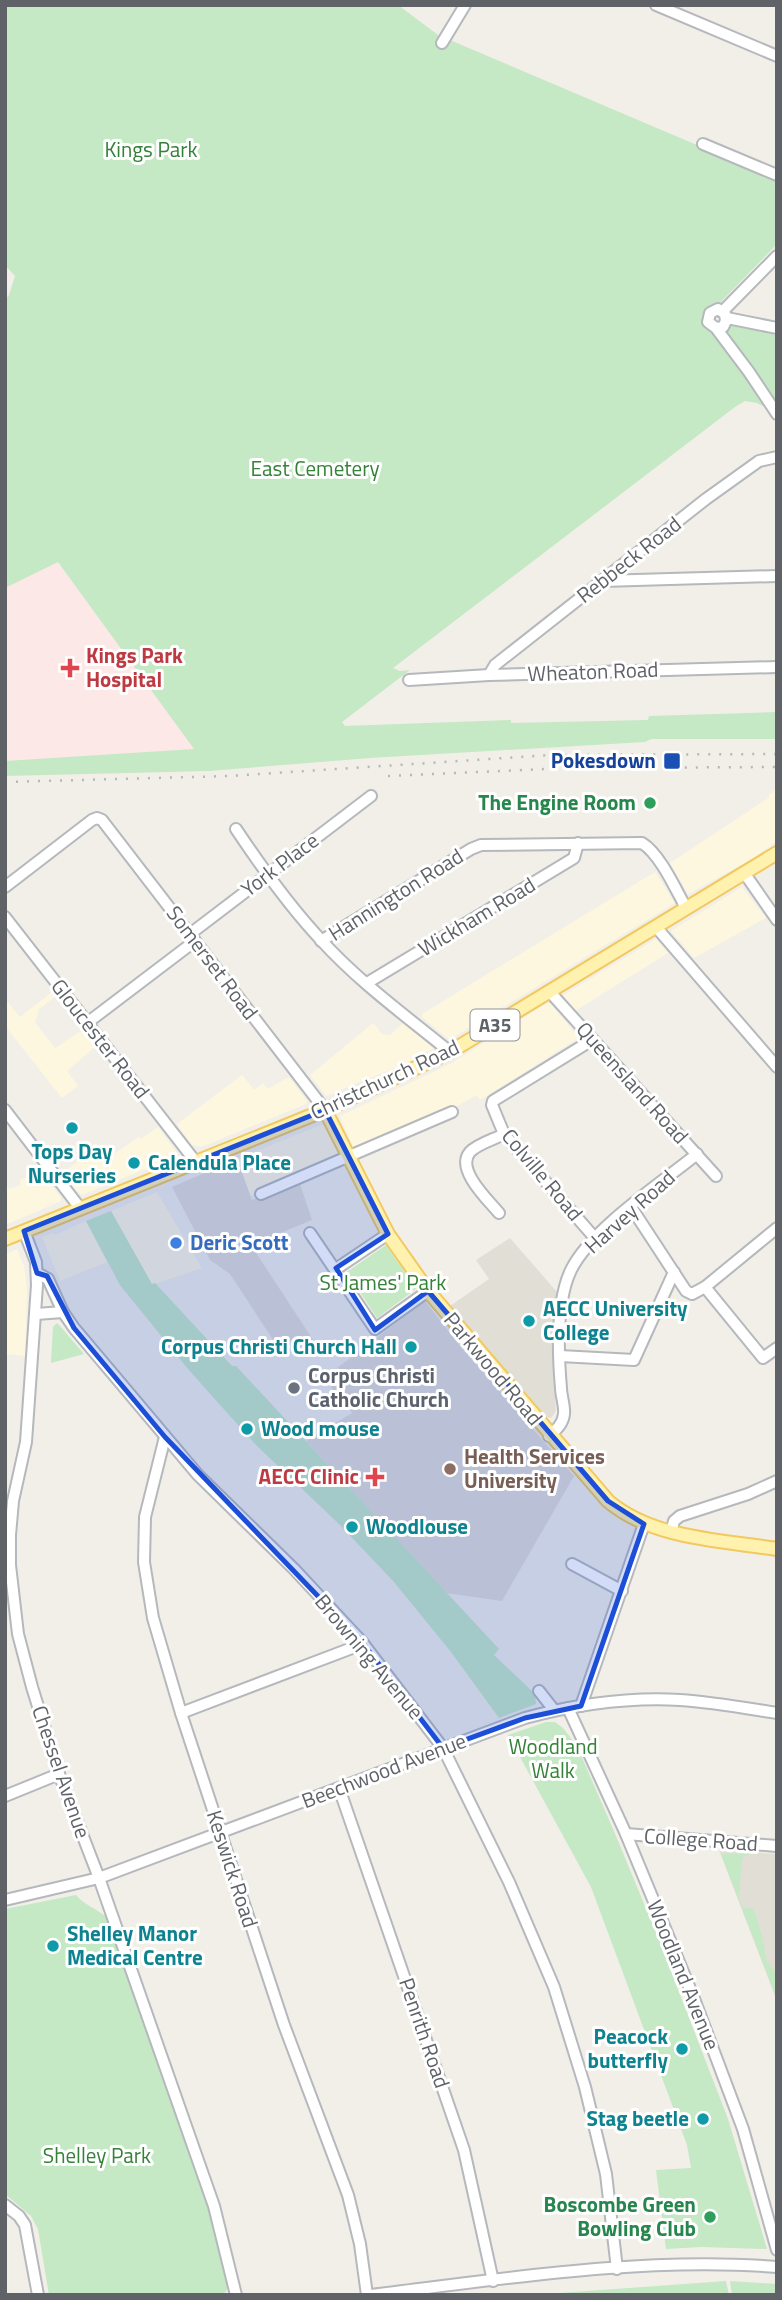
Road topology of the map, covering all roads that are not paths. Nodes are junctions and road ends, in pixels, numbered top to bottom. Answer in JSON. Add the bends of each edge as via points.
{"nodes":[{"id":1,"x":465,"y":5,"type":"edge"},
{"id":2,"x":656,"y":5,"type":"edge"},
{"id":3,"x":442,"y":43,"type":"dead end"},
{"id":4,"x":777,"y":56,"type":"edge"},
{"id":5,"x":703,"y":144,"type":"dead end"},
{"id":6,"x":777,"y":175,"type":"edge"},
{"id":7,"x":777,"y":256,"type":"edge"},
{"id":8,"x":725,"y":315,"type":"junction"},
{"id":9,"x":716,"y":328,"type":"junction"},
{"id":10,"x":777,"y":328,"type":"edge"},
{"id":11,"x":777,"y":414,"type":"edge"},
{"id":12,"x":777,"y":457,"type":"edge"},
{"id":13,"x":777,"y":576,"type":"edge"},
{"id":14,"x":602,"y":581,"type":"junction"},
{"id":15,"x":777,"y":667,"type":"edge"},
{"id":16,"x":489,"y":675,"type":"junction"},
{"id":17,"x":409,"y":680,"type":"dead end"},
{"id":18,"x":371,"y":796,"type":"dead end"},
{"id":19,"x":236,"y":829,"type":"dead end"},
{"id":20,"x":578,"y":843,"type":"junction"},
{"id":21,"x":777,"y":853,"type":"edge"},
{"id":22,"x":745,"y":874,"type":"junction"},
{"id":23,"x":267,"y":875,"type":"junction"},
{"id":24,"x":5,"y":887,"type":"edge"},
{"id":25,"x":686,"y":908,"type":"junction"},
{"id":26,"x":5,"y":917,"type":"edge"},
{"id":27,"x":777,"y":920,"type":"edge"},
{"id":28,"x":656,"y":927,"type":"junction"},
{"id":29,"x":192,"y":937,"type":"junction"},
{"id":30,"x":321,"y":941,"type":"junction"},
{"id":31,"x":367,"y":983,"type":"junction"},
{"id":32,"x":549,"y":991,"type":"junction"},
{"id":33,"x":87,"y":1023,"type":"junction"},
{"id":34,"x":592,"y":1040,"type":"junction"},
{"id":35,"x":450,"y":1052,"type":"junction"},
{"id":36,"x":777,"y":1067,"type":"edge"},
{"id":37,"x":325,"y":1110,"type":"junction"},
{"id":38,"x":6,"y":1112,"type":"edge"},
{"id":39,"x":453,"y":1112,"type":"dead end"},
{"id":40,"x":504,"y":1134,"type":"junction"},
{"id":41,"x":697,"y":1154,"type":"junction"},
{"id":42,"x":348,"y":1156,"type":"junction"},
{"id":43,"x":195,"y":1161,"type":"junction"},
{"id":44,"x":716,"y":1176,"type":"dead end"},
{"id":45,"x":261,"y":1194,"type":"dead end"},
{"id":46,"x":80,"y":1208,"type":"junction"},
{"id":47,"x":631,"y":1208,"type":"junction"},
{"id":48,"x":499,"y":1213,"type":"dead end"},
{"id":49,"x":777,"y":1228,"type":"edge"},
{"id":50,"x":24,"y":1231,"type":"junction"},
{"id":51,"x":310,"y":1233,"type":"dead end"},
{"id":52,"x":388,"y":1234,"type":"junction"},
{"id":53,"x":594,"y":1237,"type":"junction"},
{"id":54,"x":5,"y":1238,"type":"edge"},
{"id":55,"x":336,"y":1269,"type":"junction"},
{"id":56,"x":674,"y":1272,"type":"junction"},
{"id":57,"x":37,"y":1273,"type":"junction"},
{"id":58,"x":705,"y":1287,"type":"junction"},
{"id":59,"x":428,"y":1291,"type":"junction"},
{"id":60,"x":63,"y":1312,"type":"junction"},
{"id":61,"x":36,"y":1314,"type":"junction"},
{"id":62,"x":777,"y":1348,"type":"edge"},
{"id":63,"x":560,"y":1356,"type":"junction"},
{"id":64,"x":549,"y":1436,"type":"junction"},
{"id":65,"x":165,"y":1437,"type":"junction"},
{"id":66,"x":777,"y":1481,"type":"edge"},
{"id":67,"x":644,"y":1524,"type":"junction"},
{"id":68,"x":671,"y":1531,"type":"junction"},
{"id":69,"x":777,"y":1549,"type":"edge"},
{"id":70,"x":572,"y":1564,"type":"dead end"},
{"id":71,"x":622,"y":1591,"type":"junction"},
{"id":72,"x":362,"y":1642,"type":"junction"},
{"id":73,"x":539,"y":1691,"type":"dead end"},
{"id":74,"x":581,"y":1706,"type":"junction"},
{"id":75,"x":568,"y":1708,"type":"junction"},
{"id":76,"x":554,"y":1710,"type":"junction"},
{"id":77,"x":181,"y":1713,"type":"junction"},
{"id":78,"x":777,"y":1713,"type":"edge"},
{"id":79,"x":443,"y":1748,"type":"junction"},
{"id":80,"x":59,"y":1774,"type":"junction"},
{"id":81,"x":339,"y":1788,"type":"junction"},
{"id":82,"x":5,"y":1796,"type":"edge"},
{"id":83,"x":221,"y":1834,"type":"junction"},
{"id":84,"x":626,"y":1835,"type":"junction"},
{"id":85,"x":777,"y":1846,"type":"edge"},
{"id":86,"x":99,"y":1878,"type":"junction"},
{"id":87,"x":5,"y":1900,"type":"edge"},
{"id":88,"x":5,"y":2205,"type":"edge"},
{"id":89,"x":777,"y":2250,"type":"edge"},
{"id":90,"x":777,"y":2267,"type":"edge"},
{"id":91,"x":617,"y":2269,"type":"junction"},
{"id":92,"x":494,"y":2281,"type":"junction"},
{"id":93,"x":38,"y":2295,"type":"edge"},
{"id":94,"x":236,"y":2295,"type":"edge"},
{"id":95,"x":369,"y":2295,"type":"edge"}],
"edges":[{"from":1,"to":3,"type":"street"},
{"from":2,"to":4,"type":"street"},
{"from":5,"to":6,"type":"street"},
{"from":7,"to":8,"type":"street"},
{"from":8,"to":9,"type":"street","via":[[723,327]]},
{"from":8,"to":9,"type":"street","via":[[715,309],[708,316]]},
{"from":8,"to":10,"type":"street"},
{"from":9,"to":11,"type":"street"},
{"from":12,"to":14,"type":"street","name":"Rebbeck Road","via":[[759,461]]},
{"from":13,"to":14,"type":"street"},
{"from":14,"to":16,"type":"street","name":"Rebbeck Road","via":[[495,664]]},
{"from":15,"to":16,"type":"street","name":"Wheaton Road"},
{"from":16,"to":17,"type":"street","name":"Wheaton Road"},
{"from":18,"to":23,"type":"street","name":"York Place"},
{"from":19,"to":23,"type":"street"},
{"from":20,"to":25,"type":"street","name":"Hannington Road","via":[[648,846]]},
{"from":20,"to":30,"type":"street","name":"Hannington Road","via":[[476,846]]},
{"from":20,"to":31,"type":"street","name":"Wickham Road","via":[[574,858]]},
{"from":21,"to":22,"type":"main road","name":"Christchurch Road","number":"A35"},
{"from":22,"to":25,"type":"main road","name":"Christchurch Road","number":"A35"},
{"from":22,"to":27,"type":"street"},
{"from":23,"to":29,"type":"street","name":"York Place"},
{"from":23,"to":30,"type":"street"},
{"from":24,"to":29,"type":"street","name":"Somerset Road","via":[[97,818]]},
{"from":25,"to":28,"type":"main road","name":"Christchurch Road","number":"A35"},
{"from":26,"to":33,"type":"street","name":"Gloucester Road"},
{"from":28,"to":32,"type":"main road","name":"Christchurch Road","number":"A35"},
{"from":28,"to":36,"type":"street"},
{"from":29,"to":33,"type":"street","name":"York Place"},
{"from":29,"to":37,"type":"street","name":"Somerset Road"},
{"from":30,"to":31,"type":"street"},
{"from":31,"to":35,"type":"street"},
{"from":32,"to":34,"type":"street","name":"Queensland Road"},
{"from":32,"to":35,"type":"main road","name":"Christchurch Road","number":"A35"},
{"from":33,"to":43,"type":"street","name":"Gloucester Road"},
{"from":34,"to":40,"type":"street","name":"Colville Road","via":[[493,1101]]},
{"from":34,"to":41,"type":"street","name":"Queensland Road"},
{"from":35,"to":37,"type":"main road","name":"Christchurch Road","number":"A35"},
{"from":37,"to":42,"type":"main road","name":"Parkwood Road"},
{"from":37,"to":43,"type":"main road","name":"Christchurch Road","number":"A35"},
{"from":38,"to":46,"type":"street"},
{"from":39,"to":42,"type":"street"},
{"from":40,"to":48,"type":"street","via":[[471,1151],[466,1160],[466,1169]]},
{"from":40,"to":53,"type":"street","name":"Colville Road"},
{"from":41,"to":44,"type":"street","name":"Queensland Road"},
{"from":41,"to":47,"type":"street","name":"Harvey Road"},
{"from":42,"to":45,"type":"street"},
{"from":42,"to":52,"type":"main road","name":"Parkwood Road"},
{"from":43,"to":46,"type":"main road","name":"Christchurch Road","number":"A35"},
{"from":46,"to":50,"type":"main road","name":"Christchurch Road","number":"A35"},
{"from":47,"to":53,"type":"street","name":"Harvey Road"},
{"from":47,"to":56,"type":"street"},
{"from":49,"to":58,"type":"street"},
{"from":50,"to":54,"type":"main road","name":"Christchurch Road","number":"A35"},
{"from":50,"to":57,"type":"street","name":"Chessel Avenue"},
{"from":51,"to":55,"type":"street"},
{"from":52,"to":55,"type":"street"},
{"from":52,"to":59,"type":"main road","name":"Parkwood Road"},
{"from":53,"to":63,"type":"street","name":"Harvey Road","via":[[564,1288]]},
{"from":55,"to":59,"type":"street","via":[[375,1329]]},
{"from":56,"to":58,"type":"street","via":[[692,1294]]},
{"from":56,"to":63,"type":"street","via":[[634,1360]]},
{"from":57,"to":60,"type":"street","name":"Browning Avenue","via":[[48,1279]]},
{"from":57,"to":61,"type":"street","name":"Chessel Avenue"},
{"from":58,"to":62,"type":"street","via":[[763,1358]]},
{"from":59,"to":64,"type":"main road","name":"Parkwood Road"},
{"from":60,"to":61,"type":"street"},
{"from":60,"to":65,"type":"street","name":"Browning Avenue"},
{"from":61,"to":80,"type":"street","name":"Chessel Avenue","via":[[26,1442],[13,1501],[10,1565],[18,1634]]},
{"from":63,"to":64,"type":"street","name":"Harvey Road","via":[[564,1415]]},
{"from":64,"to":67,"type":"main road","name":"Parkwood Road","via":[[608,1501]]},
{"from":65,"to":72,"type":"street","name":"Browning Avenue"},
{"from":65,"to":77,"type":"street","name":"Keswick Road","via":[[145,1517],[144,1562],[153,1618]]},
{"from":66,"to":68,"type":"street","via":[[680,1516]]},
{"from":67,"to":68,"type":"main road","name":"Parkwood Road"},
{"from":67,"to":71,"type":"street"},
{"from":68,"to":69,"type":"main road","name":"Parkwood Road"},
{"from":70,"to":71,"type":"street"},
{"from":71,"to":74,"type":"street"},
{"from":72,"to":77,"type":"street"},
{"from":72,"to":79,"type":"street","name":"Browning Avenue"},
{"from":73,"to":76,"type":"street"},
{"from":74,"to":75,"type":"street","name":"Beechwood Avenue"},
{"from":74,"to":78,"type":"street","name":"Beechwood Avenue","via":[[678,1700]]},
{"from":75,"to":76,"type":"street","name":"Beechwood Avenue"},
{"from":75,"to":84,"type":"street","name":"Woodland Avenue"},
{"from":76,"to":79,"type":"street","name":"Beechwood Avenue"},
{"from":77,"to":83,"type":"street","name":"Keswick Road"},
{"from":79,"to":81,"type":"street","name":"Beechwood Avenue"},
{"from":79,"to":91,"type":"street","name":"Browning Avenue","via":[[554,1987],[606,2174]]},
{"from":80,"to":82,"type":"street"},
{"from":80,"to":86,"type":"street","name":"Chessel Avenue"},
{"from":81,"to":83,"type":"street","name":"Beechwood Avenue"},
{"from":81,"to":92,"type":"street","name":"Penrith Road","via":[[464,2150]]},
{"from":83,"to":86,"type":"street","name":"Beechwood Avenue"},
{"from":83,"to":95,"type":"street","name":"Keswick Road","via":[[284,2025],[348,2195]]},
{"from":84,"to":85,"type":"street","name":"College Road"},
{"from":84,"to":89,"type":"street","name":"Woodland Avenue","via":[[743,2129]]},
{"from":86,"to":87,"type":"street","name":"Beechwood Avenue"},
{"from":86,"to":94,"type":"street","name":"Chessel Avenue","via":[[214,2206]]},
{"from":88,"to":93,"type":"street","via":[[25,2225]]},
{"from":90,"to":91,"type":"street","via":[[698,2264]]},
{"from":91,"to":92,"type":"street"},
{"from":92,"to":95,"type":"street"}]}
